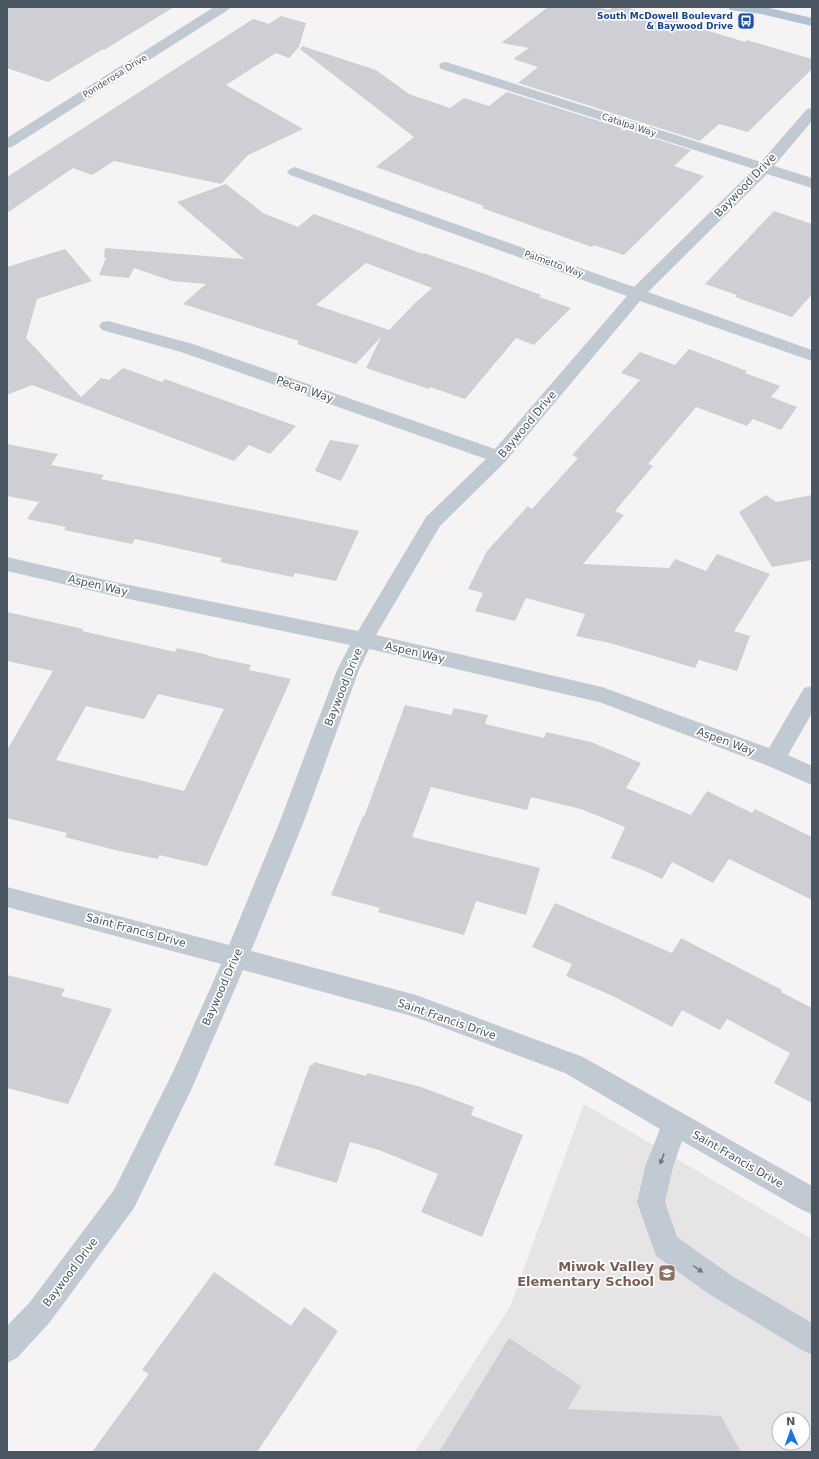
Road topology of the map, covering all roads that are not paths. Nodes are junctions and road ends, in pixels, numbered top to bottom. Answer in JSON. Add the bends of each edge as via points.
{"nodes":[{"id":1,"x":223,"y":7,"type":"edge"},
{"id":2,"x":736,"y":7,"type":"edge"},
{"id":3,"x":812,"y":22,"type":"edge"},
{"id":4,"x":812,"y":33,"type":"edge"},
{"id":5,"x":446,"y":66,"type":"dead end"},
{"id":6,"x":812,"y":112,"type":"edge"},
{"id":7,"x":7,"y":144,"type":"edge"},
{"id":8,"x":764,"y":168,"type":"junction"},
{"id":9,"x":295,"y":172,"type":"dead end"},
{"id":10,"x":812,"y":183,"type":"edge"},
{"id":11,"x":638,"y":293,"type":"junction"},
{"id":12,"x":108,"y":326,"type":"dead end"},
{"id":13,"x":812,"y":356,"type":"edge"},
{"id":14,"x":499,"y":457,"type":"junction"},
{"id":15,"x":7,"y":564,"type":"edge"},
{"id":16,"x":363,"y":640,"type":"junction"},
{"id":17,"x":812,"y":694,"type":"edge"},
{"id":18,"x":774,"y":759,"type":"junction"},
{"id":19,"x":812,"y":776,"type":"edge"},
{"id":20,"x":7,"y":897,"type":"edge"},
{"id":21,"x":236,"y":957,"type":"junction"},
{"id":22,"x":676,"y":1123,"type":"junction"},
{"id":23,"x":812,"y":1201,"type":"edge"},
{"id":24,"x":812,"y":1340,"type":"edge"},
{"id":25,"x":7,"y":1348,"type":"edge"}],
"edges":[{"from":1,"to":7,"type":"street","name":"Ponderosa Drive"},
{"from":2,"to":3,"type":"main road"},
{"from":2,"to":4,"type":"main road","via":[[756,17]]},
{"from":5,"to":8,"type":"street","name":"Catalpa Way"},
{"from":6,"to":8,"type":"street","name":"Baywood Drive"},
{"from":8,"to":10,"type":"street","name":"Catalpa Way"},
{"from":8,"to":11,"type":"street","name":"Baywood Drive"},
{"from":9,"to":11,"type":"street","name":"Palmetto Way"},
{"from":11,"to":13,"type":"street","name":"Palmetto Way"},
{"from":11,"to":14,"type":"street","name":"Baywood Drive"},
{"from":12,"to":14,"type":"street","name":"Pecan Way","via":[[188,348]]},
{"from":14,"to":16,"type":"street","name":"Baywood Drive","via":[[433,522]]},
{"from":15,"to":16,"type":"street","name":"Aspen Way","via":[[119,590]]},
{"from":16,"to":18,"type":"street","name":"Aspen Way","via":[[602,695]]},
{"from":16,"to":21,"type":"street","name":"Baywood Drive","via":[[348,670],[292,821]]},
{"from":17,"to":18,"type":"street"},
{"from":18,"to":19,"type":"street","name":"Aspen Way"},
{"from":20,"to":21,"type":"street","name":"Saint Francis Drive"},
{"from":21,"to":22,"type":"street","name":"Saint Francis Drive","via":[[416,1006],[574,1065]]},
{"from":21,"to":25,"type":"street","name":"Baywood Drive","via":[[183,1079],[124,1199],[40,1312]]},
{"from":22,"to":23,"type":"street","name":"Saint Francis Drive"},
{"from":22,"to":24,"type":"street","one_way":true,"via":[[659,1167],[651,1202],[666,1246],[719,1284]]}]}
